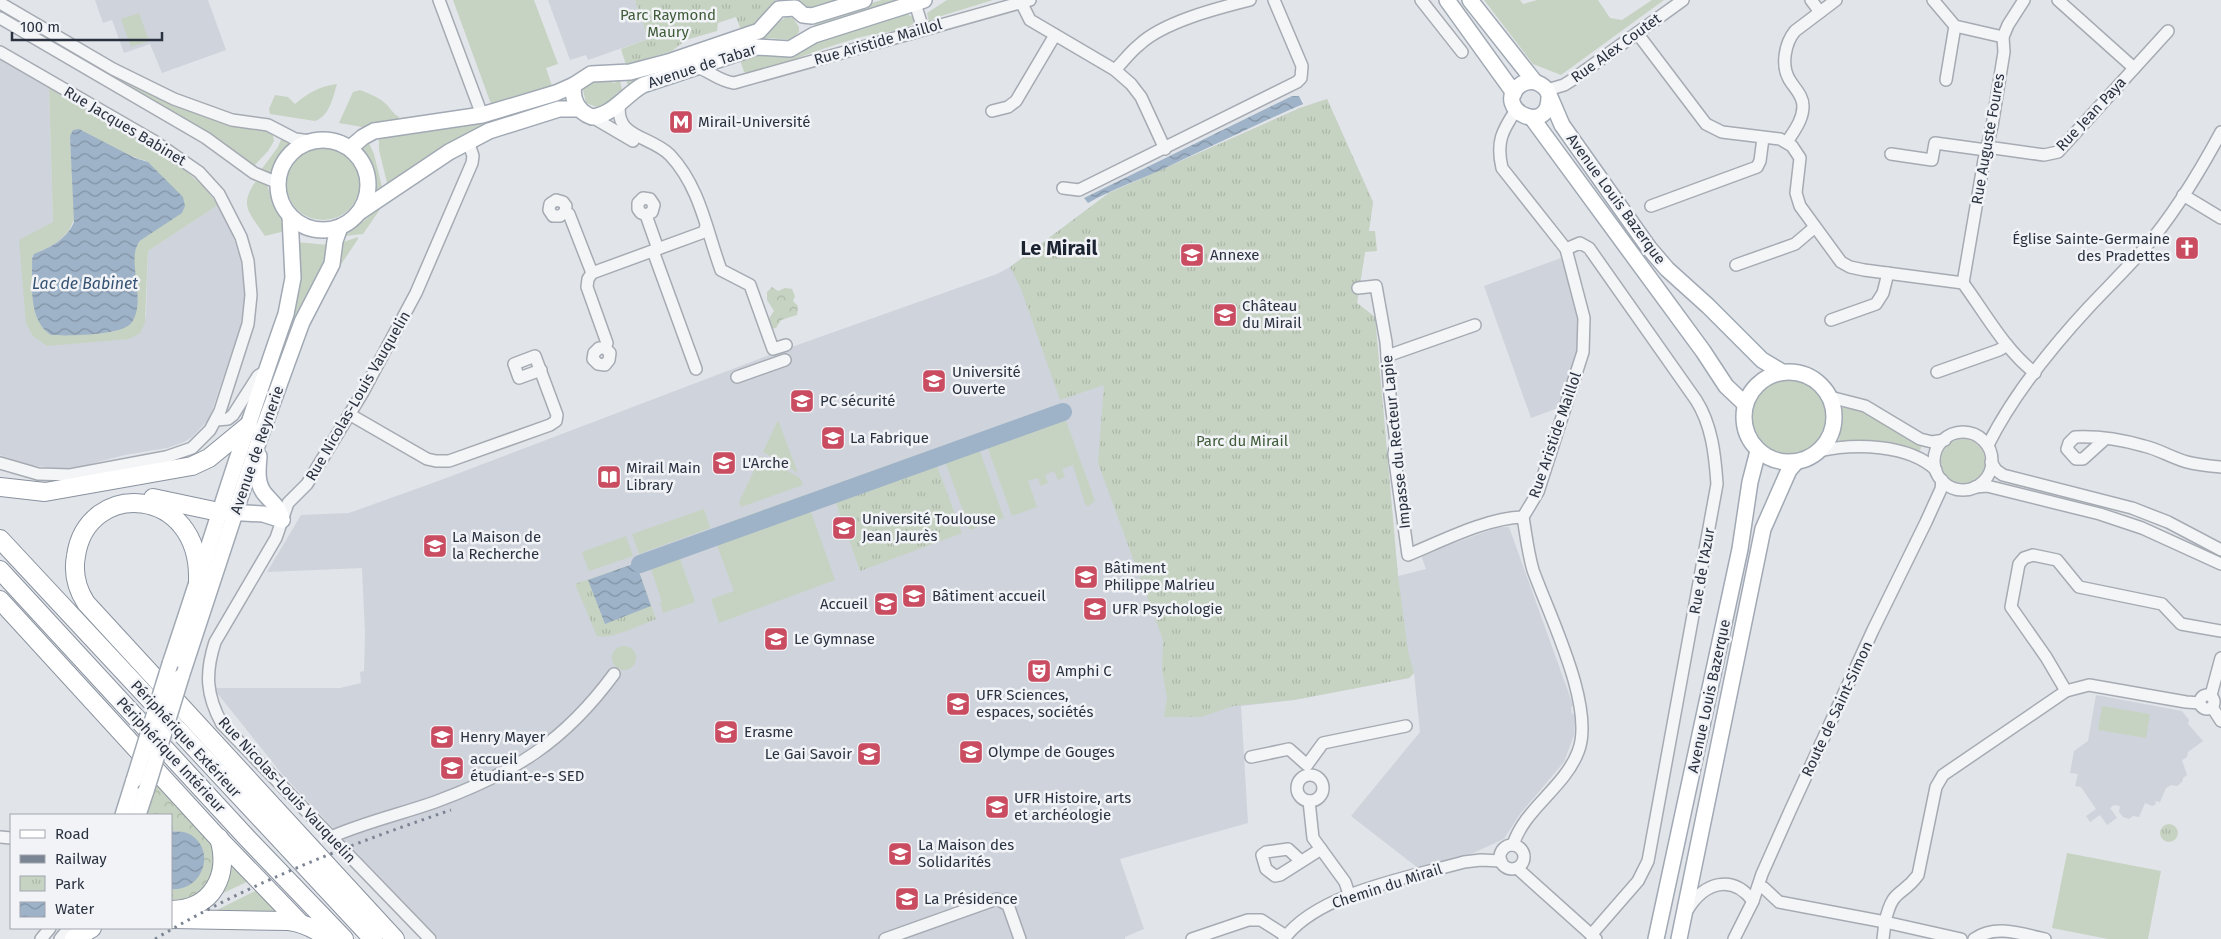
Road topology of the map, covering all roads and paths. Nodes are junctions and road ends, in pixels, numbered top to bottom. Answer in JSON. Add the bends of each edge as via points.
{"nodes":[{"id":1,"x":439,"y":0,"type":"edge"},
{"id":2,"x":864,"y":0,"type":"edge"},
{"id":3,"x":1250,"y":0,"type":"edge"},
{"id":4,"x":1274,"y":0,"type":"edge"},
{"id":5,"x":1421,"y":0,"type":"edge"},
{"id":6,"x":1447,"y":0,"type":"edge"},
{"id":7,"x":1470,"y":0,"type":"edge"},
{"id":8,"x":1683,"y":0,"type":"edge"},
{"id":9,"x":1811,"y":0,"type":"edge"},
{"id":10,"x":1836,"y":0,"type":"edge"},
{"id":11,"x":1933,"y":0,"type":"edge"},
{"id":12,"x":2024,"y":0,"type":"edge"},
{"id":13,"x":2058,"y":0,"type":"edge"},
{"id":14,"x":919,"y":1,"type":"edge"},
{"id":15,"x":1025,"y":1,"type":"edge"},
{"id":16,"x":0,"y":3,"type":"edge"},
{"id":17,"x":780,"y":5,"type":"edge"},
{"id":18,"x":800,"y":9,"type":"edge"},
{"id":19,"x":1820,"y":12,"type":"junction"},
{"id":20,"x":0,"y":18,"type":"edge"},
{"id":21,"x":1955,"y":26,"type":"junction"},
{"id":22,"x":923,"y":29,"type":"junction"},
{"id":23,"x":2168,"y":31,"type":"dead end"},
{"id":24,"x":1637,"y":33,"type":"junction"},
{"id":25,"x":1055,"y":35,"type":"junction"},
{"id":26,"x":2003,"y":37,"type":"junction"},
{"id":27,"x":803,"y":41,"type":"junction"},
{"id":28,"x":0,"y":52,"type":"edge"},
{"id":29,"x":1462,"y":52,"type":"dead end"},
{"id":30,"x":722,"y":60,"type":"junction"},
{"id":31,"x":697,"y":67,"type":"junction"},
{"id":32,"x":2134,"y":68,"type":"junction"},
{"id":33,"x":1115,"y":70,"type":"junction"},
{"id":34,"x":1946,"y":80,"type":"dead end"},
{"id":35,"x":1534,"y":81,"type":"junction"},
{"id":36,"x":727,"y":82,"type":"junction"},
{"id":37,"x":574,"y":85,"type":"junction"},
{"id":38,"x":1514,"y":93,"type":"junction"},
{"id":39,"x":1548,"y":94,"type":"junction"},
{"id":40,"x":620,"y":102,"type":"junction"},
{"id":41,"x":1516,"y":110,"type":"junction"},
{"id":42,"x":992,"y":111,"type":"dead end"},
{"id":43,"x":586,"y":113,"type":"junction"},
{"id":44,"x":482,"y":115,"type":"junction"},
{"id":45,"x":1532,"y":118,"type":"junction"},
{"id":46,"x":2221,"y":132,"type":"edge"},
{"id":47,"x":1764,"y":138,"type":"junction"},
{"id":48,"x":311,"y":141,"type":"junction"},
{"id":49,"x":468,"y":142,"type":"junction"},
{"id":50,"x":1787,"y":142,"type":"junction"},
{"id":51,"x":350,"y":148,"type":"junction"},
{"id":52,"x":1165,"y":149,"type":"junction"},
{"id":53,"x":1987,"y":149,"type":"junction"},
{"id":54,"x":1891,"y":154,"type":"dead end"},
{"id":55,"x":676,"y":164,"type":"junction"},
{"id":56,"x":278,"y":182,"type":"junction"},
{"id":57,"x":1063,"y":188,"type":"dead end"},
{"id":58,"x":2183,"y":195,"type":"junction"},
{"id":59,"x":1651,"y":206,"type":"dead end"},
{"id":60,"x":360,"y":212,"type":"junction"},
{"id":61,"x":565,"y":212,"type":"dead end"},
{"id":62,"x":646,"y":215,"type":"dead end"},
{"id":63,"x":290,"y":216,"type":"junction"},
{"id":64,"x":2221,"y":218,"type":"edge"},
{"id":65,"x":706,"y":226,"type":"junction"},
{"id":66,"x":340,"y":227,"type":"junction"},
{"id":67,"x":1816,"y":228,"type":"junction"},
{"id":68,"x":1566,"y":249,"type":"junction"},
{"id":69,"x":655,"y":250,"type":"junction"},
{"id":70,"x":1736,"y":265,"type":"dead end"},
{"id":71,"x":592,"y":274,"type":"junction"},
{"id":72,"x":1888,"y":274,"type":"junction"},
{"id":73,"x":1964,"y":283,"type":"junction"},
{"id":74,"x":1358,"y":288,"type":"dead end"},
{"id":75,"x":1831,"y":320,"type":"dead end"},
{"id":76,"x":1475,"y":324,"type":"dead end"},
{"id":77,"x":2007,"y":344,"type":"junction"},
{"id":78,"x":786,"y":345,"type":"dead end"},
{"id":79,"x":605,"y":348,"type":"dead end"},
{"id":80,"x":1387,"y":356,"type":"junction"},
{"id":81,"x":785,"y":360,"type":"dead end"},
{"id":82,"x":696,"y":369,"type":"dead end"},
{"id":83,"x":541,"y":370,"type":"dead end"},
{"id":84,"x":266,"y":371,"type":"junction"},
{"id":85,"x":1782,"y":372,"type":"junction"},
{"id":86,"x":1937,"y":372,"type":"dead end"},
{"id":87,"x":2035,"y":373,"type":"junction"},
{"id":88,"x":737,"y":377,"type":"dead end"},
{"id":89,"x":1830,"y":398,"type":"junction"},
{"id":90,"x":1745,"y":404,"type":"junction"},
{"id":91,"x":349,"y":414,"type":"junction"},
{"id":92,"x":216,"y":420,"type":"junction"},
{"id":93,"x":254,"y":433,"type":"junction"},
{"id":94,"x":1945,"y":440,"type":"junction"},
{"id":95,"x":2104,"y":440,"type":"dead end"},
{"id":96,"x":1988,"y":445,"type":"junction"},
{"id":97,"x":1819,"y":451,"type":"junction"},
{"id":98,"x":1758,"y":452,"type":"junction"},
{"id":99,"x":1796,"y":462,"type":"junction"},
{"id":100,"x":1991,"y":462,"type":"junction"},
{"id":101,"x":0,"y":463,"type":"edge"},
{"id":102,"x":2221,"y":467,"type":"edge"},
{"id":103,"x":1939,"y":475,"type":"junction"},
{"id":104,"x":0,"y":487,"type":"edge"},
{"id":105,"x":1975,"y":488,"type":"junction"},
{"id":106,"x":138,"y":502,"type":"junction"},
{"id":107,"x":227,"y":512,"type":"junction"},
{"id":108,"x":1523,"y":517,"type":"junction"},
{"id":109,"x":282,"y":520,"type":"junction"},
{"id":110,"x":0,"y":539,"type":"edge"},
{"id":111,"x":2221,"y":550,"type":"edge"},
{"id":112,"x":2221,"y":564,"type":"edge"},
{"id":113,"x":0,"y":570,"type":"edge"},
{"id":114,"x":195,"y":589,"type":"junction"},
{"id":115,"x":0,"y":600,"type":"edge"},
{"id":116,"x":2221,"y":631,"type":"edge"},
{"id":117,"x":2221,"y":658,"type":"edge"},
{"id":118,"x":614,"y":674,"type":"dead end"},
{"id":119,"x":2066,"y":691,"type":"junction"},
{"id":120,"x":2212,"y":696,"type":"junction"},
{"id":121,"x":2200,"y":703,"type":"junction"},
{"id":122,"x":2212,"y":708,"type":"junction"},
{"id":123,"x":2221,"y":721,"type":"edge"},
{"id":124,"x":1406,"y":726,"type":"dead end"},
{"id":125,"x":1251,"y":757,"type":"dead end"},
{"id":126,"x":1308,"y":770,"type":"junction"},
{"id":127,"x":1309,"y":801,"type":"junction"},
{"id":128,"x":123,"y":814,"type":"edge"},
{"id":129,"x":138,"y":814,"type":"edge"},
{"id":130,"x":331,"y":837,"type":"junction"},
{"id":131,"x":218,"y":838,"type":"junction"},
{"id":132,"x":1513,"y":845,"type":"junction"},
{"id":133,"x":1321,"y":850,"type":"junction"},
{"id":134,"x":1501,"y":861,"type":"junction"},
{"id":135,"x":1301,"y":862,"type":"dead end"},
{"id":136,"x":1517,"y":868,"type":"junction"},
{"id":137,"x":1758,"y":887,"type":"junction"},
{"id":138,"x":1349,"y":894,"type":"junction"},
{"id":139,"x":1753,"y":901,"type":"junction"},
{"id":140,"x":172,"y":910,"type":"edge"},
{"id":141,"x":1684,"y":915,"type":"junction"},
{"id":142,"x":172,"y":920,"type":"edge"},
{"id":143,"x":1886,"y":922,"type":"junction"},
{"id":144,"x":300,"y":923,"type":"junction"},
{"id":145,"x":49,"y":929,"type":"edge"},
{"id":146,"x":68,"y":929,"type":"edge"},
{"id":147,"x":90,"y":929,"type":"edge"},
{"id":148,"x":1285,"y":937,"type":"edge"},
{"id":149,"x":1594,"y":937,"type":"edge"},
{"id":150,"x":41,"y":939,"type":"edge"},
{"id":151,"x":60,"y":939,"type":"edge"},
{"id":152,"x":74,"y":939,"type":"edge"},
{"id":153,"x":328,"y":939,"type":"edge"},
{"id":154,"x":344,"y":939,"type":"edge"},
{"id":155,"x":373,"y":939,"type":"edge"},
{"id":156,"x":395,"y":939,"type":"edge"},
{"id":157,"x":430,"y":939,"type":"edge"},
{"id":158,"x":885,"y":939,"type":"edge"},
{"id":159,"x":1020,"y":939,"type":"edge"},
{"id":160,"x":1192,"y":939,"type":"edge"},
{"id":161,"x":1656,"y":939,"type":"edge"},
{"id":162,"x":1679,"y":939,"type":"edge"},
{"id":163,"x":1734,"y":939,"type":"edge"},
{"id":164,"x":1883,"y":939,"type":"edge"},
{"id":165,"x":1961,"y":939,"type":"edge"},
{"id":166,"x":1974,"y":939,"type":"edge"},
{"id":167,"x":2045,"y":939,"type":"edge"}],
"edges":[{"from":1,"to":44,"type":"street"},
{"from":2,"to":18,"type":"main road","name":"Avenue de Tabar","via":[[812,16]]},
{"from":3,"to":33,"type":"street","via":[[1200,13],[1149,37]]},
{"from":4,"to":52,"type":"street","via":[[1302,66],[1301,78]]},
{"from":5,"to":29,"type":"street"},
{"from":6,"to":38,"type":"main road"},
{"from":7,"to":35,"type":"main road"},
{"from":8,"to":24,"type":"street","name":"Rue Alex Coutet"},
{"from":9,"to":19,"type":"street"},
{"from":10,"to":19,"type":"street"},
{"from":11,"to":21,"type":"street"},
{"from":12,"to":26,"type":"street","name":"Rue Auguste Foures"},
{"from":13,"to":32,"type":"street","name":"Rue Jean Paya"},
{"from":14,"to":22,"type":"street"},
{"from":14,"to":27,"type":"main road","name":"Avenue de Tabar","via":[[814,34]]},
{"from":15,"to":22,"type":"street","name":"Rue Aristide Maillol"},
{"from":15,"to":25,"type":"street","via":[[1030,20]]},
{"from":16,"to":48,"type":"street","via":[[113,69],[174,99],[232,120],[268,125],[296,139]]},
{"from":17,"to":18,"type":"main road","name":"Avenue de Tabar"},
{"from":17,"to":37,"type":"main road","name":"Avenue de Tabar","via":[[764,28],[753,33],[630,72],[591,74]]},
{"from":18,"to":27,"type":"main road","via":[[808,22]]},
{"from":19,"to":50,"type":"street","via":[[1790,37],[1786,71],[1803,105],[1800,121]]},
{"from":20,"to":56,"type":"street","via":[[206,138],[254,173]]},
{"from":21,"to":26,"type":"street"},
{"from":21,"to":34,"type":"street"},
{"from":22,"to":36,"type":"street","name":"Rue Aristide Maillol","via":[[740,82]]},
{"from":23,"to":32,"type":"street","name":"Rue Jean Paya"},
{"from":24,"to":39,"type":"street","name":"Rue Alex Coutet"},
{"from":24,"to":47,"type":"street","via":[[1706,124],[1722,132]]},
{"from":25,"to":33,"type":"street"},
{"from":25,"to":42,"type":"street","via":[[1016,102]]},
{"from":26,"to":53,"type":"street","name":"Rue Auguste Foures","via":[[2004,52]]},
{"from":27,"to":30,"type":"main road","name":"Avenue de Tabar","via":[[790,49],[757,48]]},
{"from":28,"to":92,"type":"street","name":"Rue Jacques Babinet","via":[[182,158],[210,183],[226,206],[246,253],[251,295],[248,324]]},
{"from":30,"to":31,"type":"main road","name":"Avenue de Tabar"},
{"from":30,"to":36,"type":"street","via":[[719,68]]},
{"from":31,"to":36,"type":"street"},
{"from":31,"to":40,"type":"main road","name":"Avenue de Tabar","via":[[643,85]]},
{"from":32,"to":53,"type":"street","name":"Rue Jean Paya","via":[[2058,152],[2044,155]]},
{"from":33,"to":52,"type":"street","via":[[1136,90]]},
{"from":35,"to":38,"type":"main road","via":[[1522,84]]},
{"from":35,"to":39,"type":"main road","via":[[1544,86]]},
{"from":37,"to":43,"type":"main road","via":[[574,99]]},
{"from":37,"to":44,"type":"main road","name":"Avenue de Tabar"},
{"from":38,"to":41,"type":"main road"},
{"from":39,"to":45,"type":"main road","via":[[1547,109]]},
{"from":39,"to":85,"type":"main road","name":"Avenue Louis Bazerque","via":[[1562,125],[1585,160],[1655,255],[1762,360]]},
{"from":40,"to":43,"type":"main road","name":"Avenue de Tabar","via":[[608,113]]},
{"from":40,"to":55,"type":"street","via":[[618,116],[623,126],[664,150]]},
{"from":41,"to":45,"type":"main road","name":"Avenue Louis Bazerque"},
{"from":41,"to":68,"type":"street","name":"Rue Aristide Maillol","via":[[1500,141],[1502,168]]},
{"from":43,"to":49,"type":"main road","name":"Avenue de Tabar","via":[[559,109]]},
{"from":43,"to":55,"type":"street"},
{"from":44,"to":51,"type":"main road","name":"Avenue de Tabar","via":[[380,129]]},
{"from":45,"to":90,"type":"main road","name":"Avenue Louis Bazerque","via":[[1726,386]]},
{"from":46,"to":58,"type":"street"},
{"from":47,"to":50,"type":"street"},
{"from":47,"to":59,"type":"street","via":[[1757,167]]},
{"from":48,"to":51,"type":"main road","via":[[334,141]]},
{"from":48,"to":56,"type":"main road","via":[[288,156]]},
{"from":49,"to":60,"type":"main road","name":"Avenue de Tabar"},
{"from":49,"to":91,"type":"street","name":"Rue Nicolas-Louis Vauquelin","via":[[472,163],[424,276]]},
{"from":50,"to":67,"type":"street","via":[[1800,158],[1800,206]]},
{"from":51,"to":60,"type":"main road","via":[[360,158],[368,178],[368,192]]},
{"from":52,"to":57,"type":"street","via":[[1079,190]]},
{"from":53,"to":54,"type":"street","name":"Rue Jean Paya","via":[[1935,143],[1932,160]]},
{"from":53,"to":73,"type":"street","name":"Rue Auguste Foures"},
{"from":55,"to":65,"type":"street","via":[[694,188]]},
{"from":56,"to":63,"type":"main road","via":[[281,203]]},
{"from":58,"to":64,"type":"street"},
{"from":58,"to":87,"type":"street","via":[[2144,248]]},
{"from":60,"to":66,"type":"main road"},
{"from":61,"to":71,"type":"street","via":[[569,214]]},
{"from":62,"to":69,"type":"street"},
{"from":63,"to":66,"type":"main road","via":[[310,228],[326,230]]},
{"from":63,"to":84,"type":"main road","name":"Avenue de Reynerie","via":[[293,278],[286,314]]},
{"from":65,"to":69,"type":"street","via":[[704,232]]},
{"from":65,"to":78,"type":"street","via":[[721,270],[750,285],[773,349]]},
{"from":66,"to":93,"type":"main road","name":"Avenue de Reynerie","via":[[332,264],[302,322]]},
{"from":67,"to":70,"type":"street","via":[[1795,244]]},
{"from":67,"to":72,"type":"street","via":[[1841,262],[1850,267]]},
{"from":68,"to":108,"type":"street","name":"Rue Aristide Maillol","via":[[1584,318],[1583,352],[1538,492]]},
{"from":68,"to":149,"type":"street","name":"Rue de l'Azur","via":[[1580,243],[1589,248],[1700,407],[1708,424],[1716,462],[1717,490],[1648,861],[1638,881]]},
{"from":69,"to":71,"type":"street"},
{"from":69,"to":82,"type":"street"},
{"from":71,"to":79,"type":"street","via":[[587,287],[607,343]]},
{"from":72,"to":73,"type":"street"},
{"from":72,"to":75,"type":"street","via":[[1876,304]]},
{"from":73,"to":77,"type":"street"},
{"from":74,"to":80,"type":"street","name":"Impasse du Recteur Lapie","via":[[1376,286]]},
{"from":76,"to":80,"type":"street"},
{"from":77,"to":86,"type":"street","via":[[1999,350]]},
{"from":77,"to":87,"type":"street"},
{"from":80,"to":108,"type":"street","name":"Impasse du Recteur Lapie","via":[[1396,442],[1394,454],[1408,555],[1481,526]]},
{"from":81,"to":88,"type":"street"},
{"from":83,"to":91,"type":"street","via":[[557,414],[556,421],[449,461],[427,459]]},
{"from":84,"to":92,"type":"street","name":"Rue Jacques Babinet","via":[[258,376],[233,415]]},
{"from":84,"to":93,"type":"main road","name":"Avenue de Reynerie"},
{"from":85,"to":89,"type":"main road","via":[[1807,375],[1817,381]]},
{"from":85,"to":90,"type":"main road","via":[[1756,385]]},
{"from":87,"to":96,"type":"street"},
{"from":89,"to":94,"type":"street","via":[[1865,406],[1920,439],[1932,442]]},
{"from":89,"to":97,"type":"main road","via":[[1833,427]]},
{"from":90,"to":98,"type":"main road","via":[[1744,429]]},
{"from":91,"to":109,"type":"street","name":"Rue Nicolas-Louis Vauquelin","via":[[307,484],[288,503]]},
{"from":92,"to":101,"type":"street","name":"Rue Jacques Babinet","via":[[201,440],[179,454],[88,473],[38,474]]},
{"from":93,"to":104,"type":"highway","via":[[192,466],[46,492]]},
{"from":93,"to":107,"type":"main road","name":"Avenue de Reynerie"},
{"from":93,"to":109,"type":"main road","via":[[259,479],[265,493],[278,507]]},
{"from":94,"to":96,"type":"street","via":[[1963,432],[1975,434]]},
{"from":94,"to":103,"type":"street","via":[[1935,457]]},
{"from":95,"to":102,"type":"street","via":[[2144,446],[2187,462]]},
{"from":96,"to":100,"type":"street"},
{"from":97,"to":99,"type":"main road"},
{"from":97,"to":103,"type":"street","via":[[1834,448],[1896,451],[1927,462]]},
{"from":98,"to":99,"type":"main road","via":[[1772,459]]},
{"from":98,"to":161,"type":"main road","name":"Avenue Louis Bazerque"},
{"from":99,"to":141,"type":"main road","name":"Avenue Louis Bazerque","via":[[1789,470],[1763,529]]},
{"from":100,"to":105,"type":"street","via":[[1987,478]]},
{"from":100,"to":111,"type":"street","via":[[2003,475],[2132,508],[2168,522]]},
{"from":103,"to":105,"type":"street","via":[[1958,490]]},
{"from":103,"to":137,"type":"street","name":"Route de Saint-Simon","via":[[1941,489],[1873,630]]},
{"from":105,"to":112,"type":"street","via":[[1988,486],[2100,514],[2169,539]]},
{"from":106,"to":107,"type":"highway","via":[[153,498]]},
{"from":106,"to":114,"type":"highway","via":[[165,511],[187,531],[197,553]]},
{"from":106,"to":156,"type":"highway","via":[[110,509],[97,517],[82,534],[75,563],[82,597]]},
{"from":107,"to":109,"type":"main road","via":[[263,514]]},
{"from":107,"to":114,"type":"main road"},
{"from":107,"to":129,"type":"main road","name":"Avenue de Reynerie","bridge":true,"via":[[182,677]]},
{"from":108,"to":132,"type":"street","name":"Rue Aristide Maillol","via":[[1533,568],[1578,693],[1582,736],[1578,752],[1563,778],[1522,825]]},
{"from":109,"to":130,"type":"street","name":"Rue Nicolas-Louis Vauquelin","via":[[279,532],[215,642],[210,658],[209,696],[222,724]]},
{"from":110,"to":155,"type":"highway","name":"Périphérique Extérieur"},
{"from":113,"to":154,"type":"highway","name":"Périphérique Intérieur"},
{"from":114,"to":128,"type":"main road","bridge":true},
{"from":115,"to":131,"type":"highway"},
{"from":116,"to":119,"type":"street","via":[[2181,624],[2162,604],[2079,587],[2057,560],[2033,555],[2024,558],[2019,564],[2012,607]]},
{"from":117,"to":120,"type":"street"},
{"from":118,"to":130,"type":"street","via":[[576,719],[527,760],[465,791]]},
{"from":119,"to":121,"type":"street","via":[[2089,685]]},
{"from":119,"to":143,"type":"street","via":[[1943,775],[1936,787],[1918,875],[1894,897]]},
{"from":120,"to":121,"type":"street","via":[[2203,695]]},
{"from":120,"to":122,"type":"street","via":[[2215,702]]},
{"from":121,"to":122,"type":"street","via":[[2204,708]]},
{"from":122,"to":123,"type":"street"},
{"from":124,"to":126,"type":"street","via":[[1323,743]]},
{"from":125,"to":126,"type":"street","via":[[1289,749]]},
{"from":126,"to":127,"type":"street","via":[[1297,789],[1302,798]]},
{"from":126,"to":127,"type":"street","via":[[1320,780],[1323,790],[1320,797]]},
{"from":127,"to":133,"type":"street","via":[[1313,838]]},
{"from":130,"to":157,"type":"street","name":"Rue Nicolas-Louis Vauquelin"},
{"from":131,"to":140,"type":"highway","via":[[223,866],[212,893],[191,907]]},
{"from":131,"to":144,"type":"highway"},
{"from":132,"to":134,"type":"street","via":[[1503,850]]},
{"from":132,"to":136,"type":"street","via":[[1524,855],[1523,863]]},
{"from":133,"to":135,"type":"street"},
{"from":133,"to":138,"type":"street","via":[[1345,882]]},
{"from":134,"to":136,"type":"street","via":[[1507,868]]},
{"from":134,"to":138,"type":"street","name":"Chemin du Mirail","via":[[1464,862]]},
{"from":136,"to":149,"type":"street"},
{"from":137,"to":139,"type":"street","name":"Route de Saint-Simon"},
{"from":137,"to":143,"type":"street","via":[[1764,888],[1779,902]]},
{"from":138,"to":148,"type":"street","name":"Chemin du Mirail","via":[[1308,916]]},
{"from":139,"to":141,"type":"street","via":[[1739,888],[1724,883],[1695,898]]},
{"from":139,"to":163,"type":"street","name":"Route de Saint-Simon"},
{"from":141,"to":162,"type":"main road","name":"Avenue Louis Bazerque"},
{"from":142,"to":144,"type":"highway"},
{"from":143,"to":164,"type":"street"},
{"from":143,"to":165,"type":"street"},
{"from":144,"to":153,"type":"highway"},
{"from":145,"to":150,"type":"street"},
{"from":146,"to":151,"type":"street"},
{"from":147,"to":152,"type":"highway"},
{"from":148,"to":160,"type":"street","via":[[1261,920],[1248,920]]},
{"from":158,"to":159,"type":"street","via":[[997,899],[1008,905]]},
{"from":166,"to":167,"type":"street","via":[[1990,930],[2001,930]]}]}
